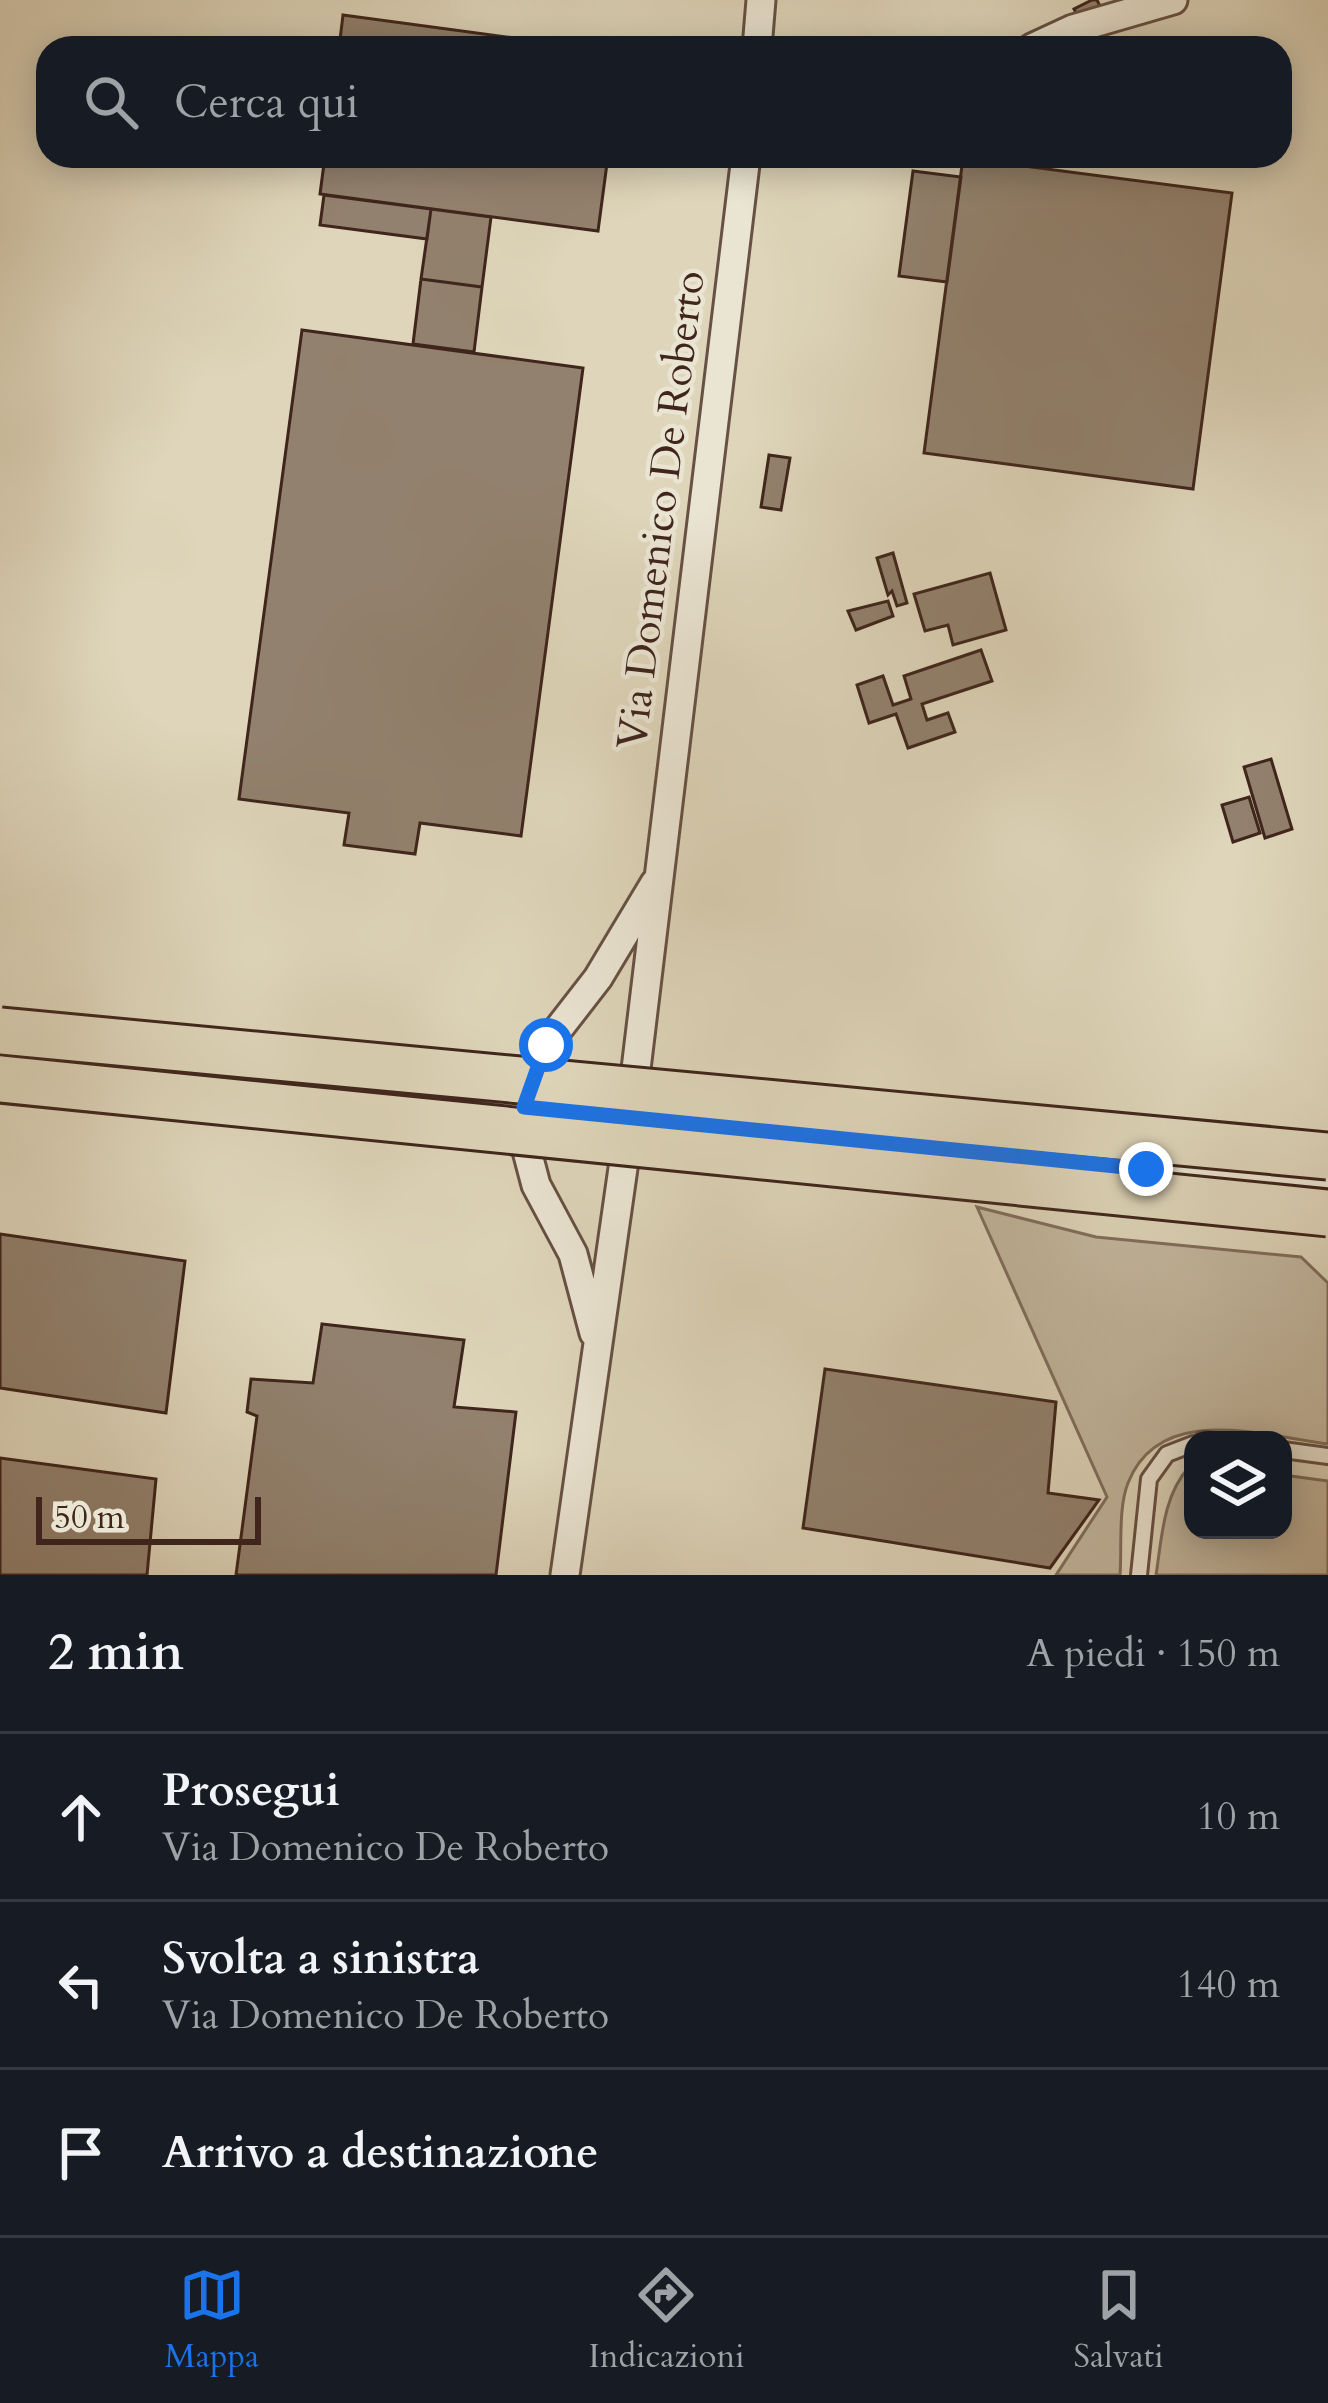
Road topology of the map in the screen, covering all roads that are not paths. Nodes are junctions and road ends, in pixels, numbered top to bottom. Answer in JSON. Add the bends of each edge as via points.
{"nodes":[{"id":1,"x":761,"y":0,"type":"edge"},
{"id":2,"x":1173,"y":0,"type":"edge"},
{"id":3,"x":758,"y":36,"type":"edge"},
{"id":4,"x":1057,"y":36,"type":"edge"},
{"id":5,"x":745,"y":168,"type":"edge"},
{"id":6,"x":660,"y":874,"type":"junction"},
{"id":7,"x":0,"y":1031,"type":"edge"},
{"id":8,"x":0,"y":1052,"type":"edge"},
{"id":9,"x":0,"y":1079,"type":"edge"},
{"id":10,"x":524,"y":1107,"type":"junction"},
{"id":11,"x":630,"y":1119,"type":"junction"},
{"id":12,"x":1328,"y":1156,"type":"edge"},
{"id":13,"x":1328,"y":1188,"type":"edge"},
{"id":14,"x":1328,"y":1213,"type":"edge"},
{"id":15,"x":598,"y":1348,"type":"junction"},
{"id":16,"x":1184,"y":1447,"type":"edge"},
{"id":17,"x":1292,"y":1451,"type":"edge"},
{"id":18,"x":1328,"y":1456,"type":"edge"},
{"id":19,"x":566,"y":1575,"type":"edge"},
{"id":20,"x":1139,"y":1575,"type":"edge"}],
"edges":[{"from":1,"to":3,"type":"street"},
{"from":2,"to":4,"type":"street"},
{"from":5,"to":6,"type":"street","name":"Via Domenico De Roberto"},
{"from":6,"to":10,"type":"street","name":"Via Domenico De Roberto","via":[[598,978],[546,1045]]},
{"from":6,"to":11,"type":"street","name":"Via Domenico De Roberto"},
{"from":7,"to":12,"type":"highway","bridge":true},
{"from":8,"to":10,"type":"street"},
{"from":9,"to":14,"type":"highway","bridge":true},
{"from":10,"to":11,"type":"street"},
{"from":10,"to":15,"type":"street","name":"Via Domenico De Roberto","via":[[536,1185],[573,1254]]},
{"from":11,"to":13,"type":"street"},
{"from":11,"to":15,"type":"street","name":"Via Domenico De Roberto"},
{"from":15,"to":19,"type":"street","name":"Via Domenico De Roberto"},
{"from":16,"to":20,"type":"lane","via":[[1167,1454],[1149,1479]]},
{"from":17,"to":18,"type":"lane"}]}
